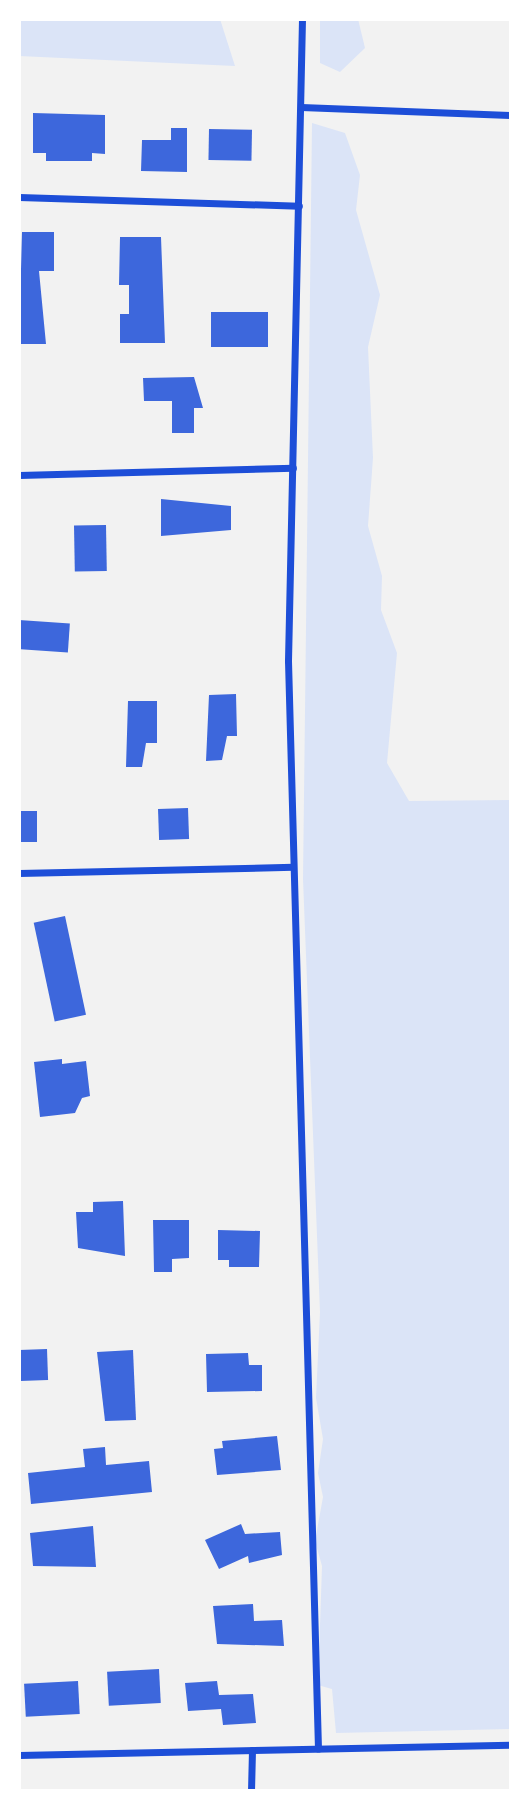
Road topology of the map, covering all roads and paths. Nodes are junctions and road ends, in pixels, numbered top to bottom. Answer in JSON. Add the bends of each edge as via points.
{"nodes":[{"id":1,"x":302,"y":19,"type":"edge"},
{"id":2,"x":301,"y":107,"type":"junction"},
{"id":3,"x":511,"y":116,"type":"edge"},
{"id":4,"x":19,"y":197,"type":"edge"},
{"id":5,"x":299,"y":206,"type":"junction"},
{"id":6,"x":293,"y":468,"type":"junction"},
{"id":7,"x":19,"y":475,"type":"edge"},
{"id":8,"x":293,"y":867,"type":"junction"},
{"id":9,"x":19,"y":873,"type":"edge"},
{"id":10,"x":511,"y":1745,"type":"edge"},
{"id":11,"x":318,"y":1749,"type":"junction"},
{"id":12,"x":252,"y":1750,"type":"junction"},
{"id":13,"x":19,"y":1755,"type":"edge"},
{"id":14,"x":251,"y":1791,"type":"edge"}],
"edges":[{"from":1,"to":2,"type":"street"},
{"from":2,"to":3,"type":"street"},
{"from":2,"to":5,"type":"street"},
{"from":4,"to":5,"type":"street"},
{"from":5,"to":6,"type":"street"},
{"from":6,"to":7,"type":"street"},
{"from":6,"to":8,"type":"street"},
{"from":8,"to":9,"type":"street"},
{"from":8,"to":11,"type":"street"},
{"from":10,"to":11,"type":"street"},
{"from":11,"to":12,"type":"street"},
{"from":12,"to":13,"type":"street"},
{"from":12,"to":14,"type":"street"}]}
